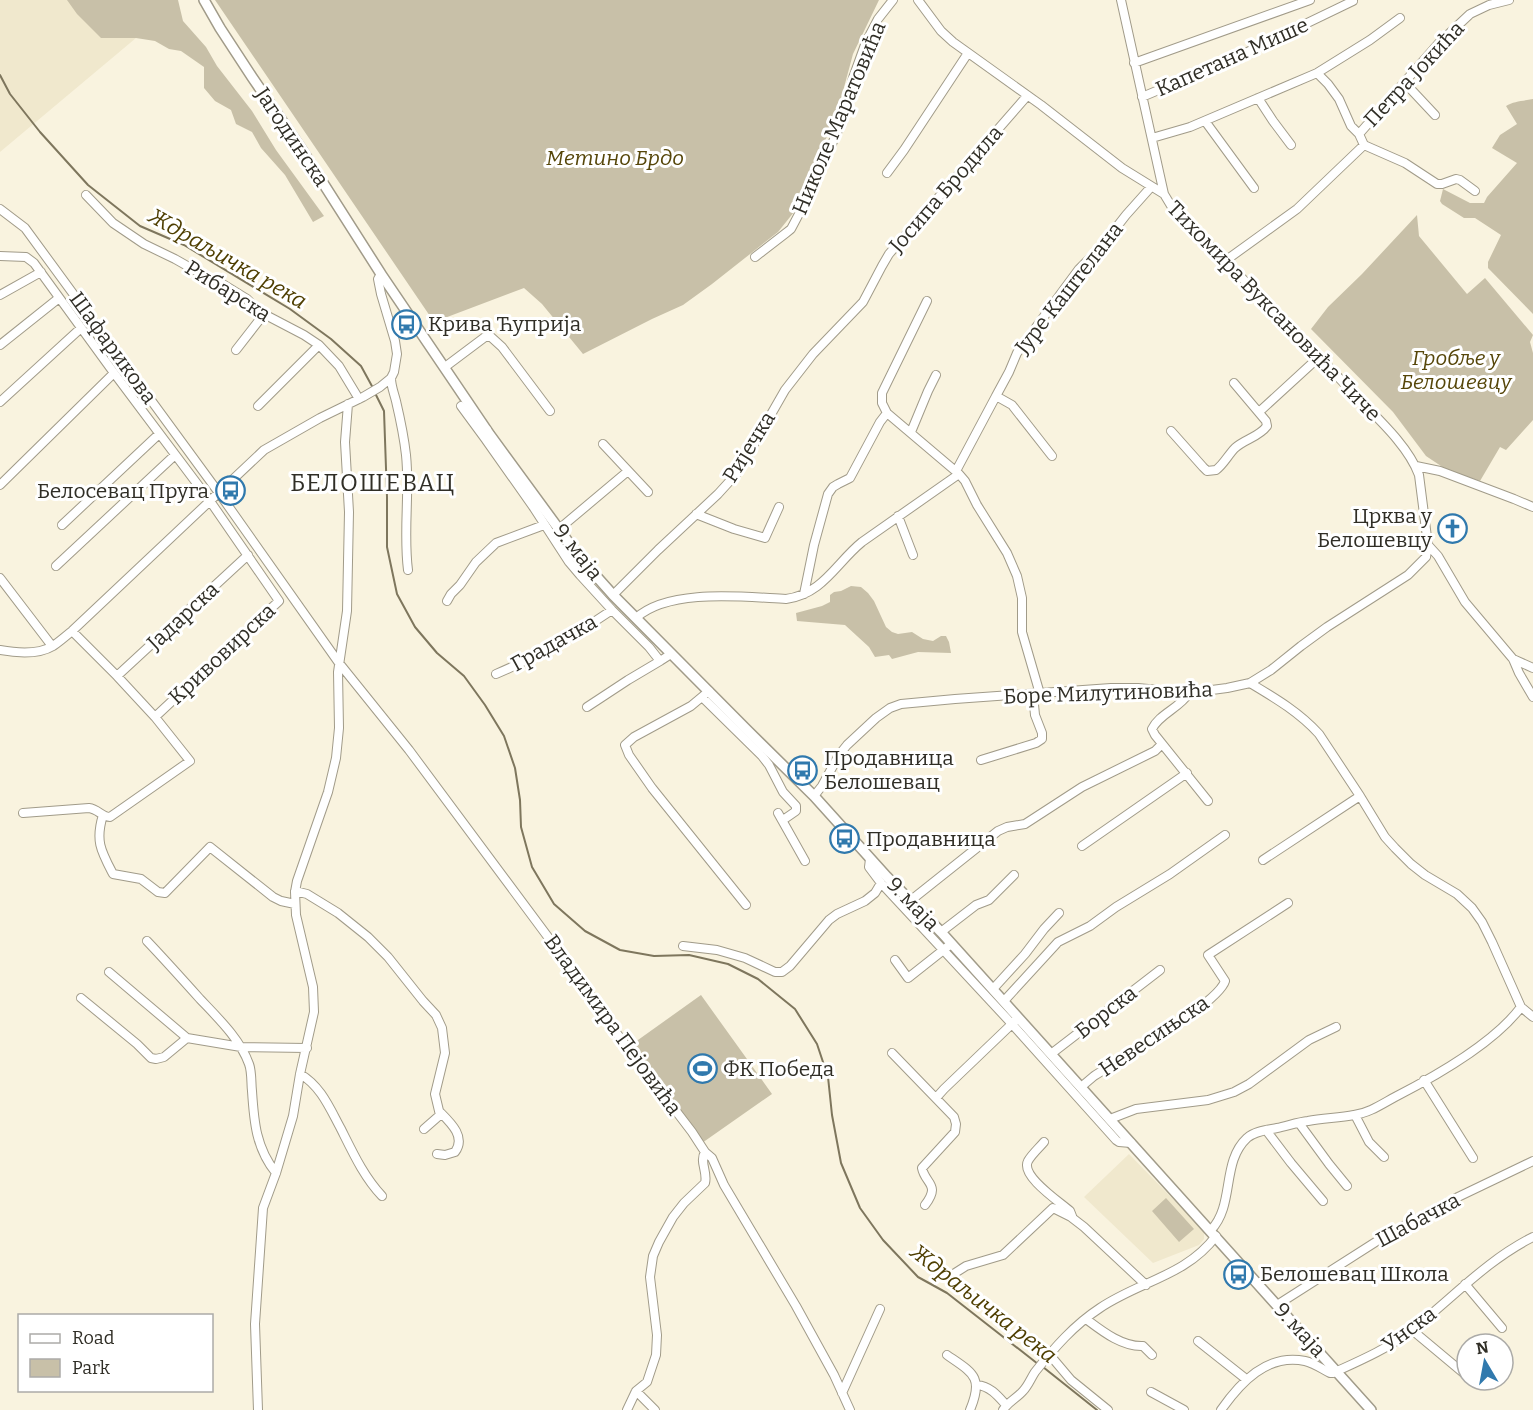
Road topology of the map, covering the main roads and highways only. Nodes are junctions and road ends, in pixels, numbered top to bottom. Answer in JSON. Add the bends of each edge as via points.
{"nodes":[{"id":1,"x":204,"y":0,"type":"edge"},
{"id":2,"x":381,"y":274,"type":"joint"},
{"id":3,"x":1371,"y":1410,"type":"edge"}],
"edges":[{"from":1,"to":2,"type":"main road","name":"Јагодинска"},
{"from":2,"to":3,"type":"main road","name":"9. маја","via":[[486,435],[580,558],[706,694],[814,796],[941,932],[1004,1001],[1015,1021],[1051,1054]]}]}
